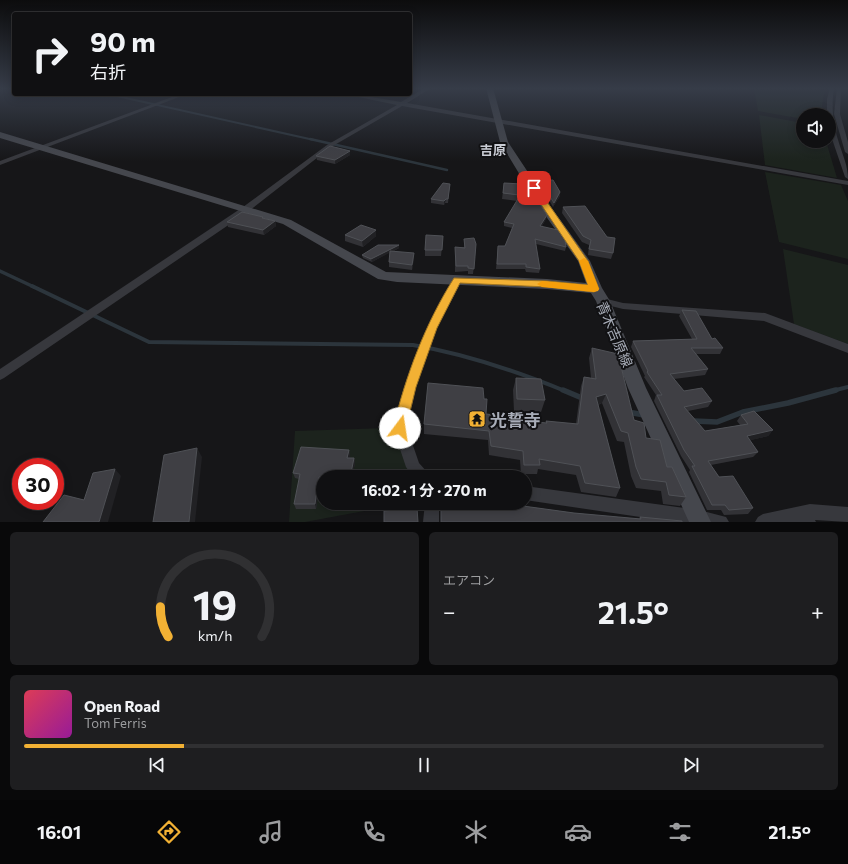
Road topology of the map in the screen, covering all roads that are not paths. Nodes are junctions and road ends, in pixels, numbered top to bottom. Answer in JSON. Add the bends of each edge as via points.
{"nodes":[{"id":1,"x":135,"y":112,"type":"edge"},
{"id":2,"x":387,"y":112,"type":"edge"},
{"id":3,"x":449,"y":112,"type":"edge"},
{"id":4,"x":495,"y":112,"type":"edge"},
{"id":5,"x":831,"y":112,"type":"edge"},
{"id":6,"x":837,"y":112,"type":"edge"},
{"id":7,"x":497,"y":121,"type":"junction"},
{"id":8,"x":0,"y":135,"type":"edge"},
{"id":9,"x":42,"y":147,"type":"junction"},
{"id":10,"x":848,"y":152,"type":"edge"},
{"id":11,"x":0,"y":163,"type":"edge"},
{"id":12,"x":848,"y":177,"type":"edge"},
{"id":13,"x":848,"y":183,"type":"edge"},
{"id":14,"x":246,"y":209,"type":"junction"},
{"id":15,"x":457,"y":280,"type":"junction"},
{"id":16,"x":594,"y":289,"type":"junction"},
{"id":17,"x":603,"y":301,"type":"junction"},
{"id":18,"x":848,"y":349,"type":"edge"},
{"id":19,"x":0,"y":375,"type":"edge"},
{"id":20,"x":415,"y":470,"type":"edge"},
{"id":21,"x":532,"y":495,"type":"edge"},
{"id":22,"x":432,"y":510,"type":"edge"},
{"id":23,"x":848,"y":515,"type":"edge"},
{"id":24,"x":805,"y":518,"type":"edge"},
{"id":25,"x":699,"y":520,"type":"edge"},
{"id":26,"x":431,"y":522,"type":"edge"},
{"id":27,"x":721,"y":522,"type":"edge"},
{"id":28,"x":763,"y":522,"type":"edge"}],
"edges":[{"from":1,"to":9,"type":"street"},
{"from":2,"to":14,"type":"street","via":[[329,146]]},
{"from":3,"to":7,"type":"street"},
{"from":4,"to":7,"type":"street","name":"青木吉原線"},
{"from":5,"to":12,"type":"street","via":[[832,129]]},
{"from":6,"to":10,"type":"street"},
{"from":7,"to":13,"type":"street"},
{"from":7,"to":16,"type":"street","name":"青木吉原線","via":[[504,142],[584,261]]},
{"from":8,"to":9,"type":"street"},
{"from":9,"to":11,"type":"street"},
{"from":9,"to":14,"type":"street"},
{"from":14,"to":15,"type":"street","via":[[287,222],[383,276]]},
{"from":14,"to":19,"type":"street"},
{"from":15,"to":16,"type":"street"},
{"from":15,"to":20,"type":"street","via":[[432,328],[410,387],[400,428]]},
{"from":16,"to":17,"type":"street","name":"青木吉原線"},
{"from":17,"to":18,"type":"street","via":[[623,306],[765,318]]},
{"from":17,"to":25,"type":"street","name":"青木吉原線","via":[[637,388]]},
{"from":21,"to":25,"type":"street"},
{"from":22,"to":26,"type":"street"},
{"from":23,"to":24,"type":"street","via":[[810,512]]},
{"from":24,"to":28,"type":"street"},
{"from":25,"to":27,"type":"street"}]}
